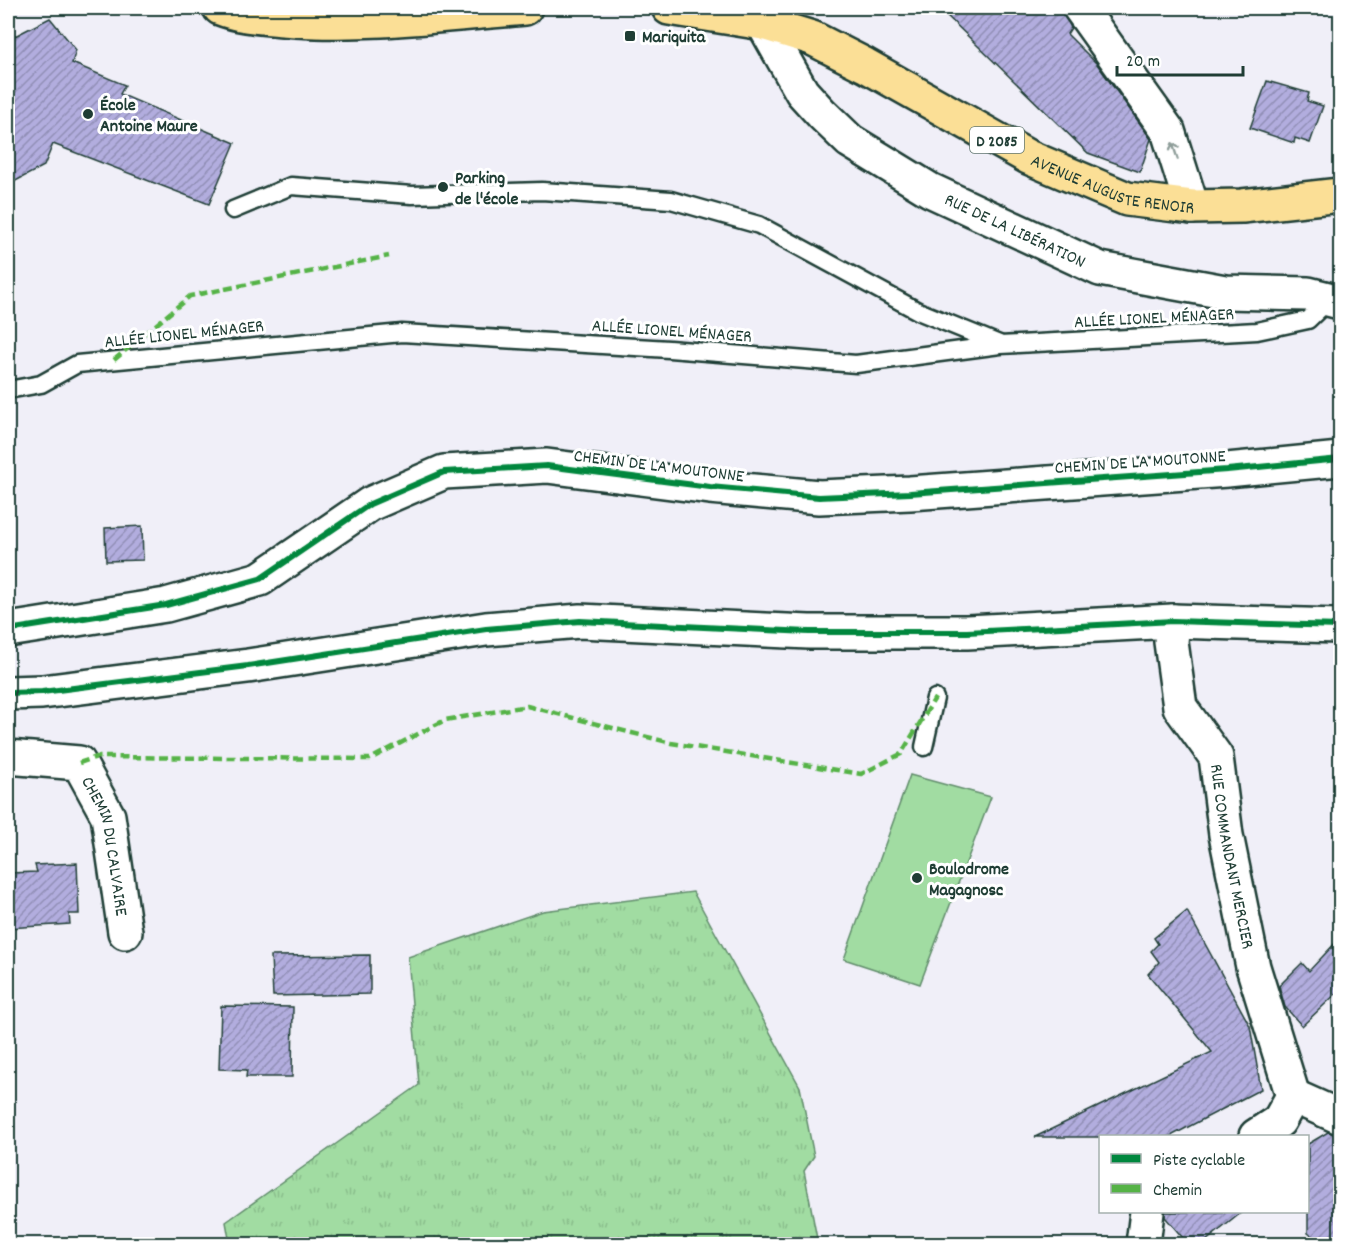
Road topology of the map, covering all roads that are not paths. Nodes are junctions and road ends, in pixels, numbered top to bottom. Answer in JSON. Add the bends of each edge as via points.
{"nodes":[{"id":1,"x":220,"y":8,"type":"edge"},
{"id":2,"x":525,"y":8,"type":"edge"},
{"id":3,"x":669,"y":8,"type":"edge"},
{"id":4,"x":1080,"y":8,"type":"edge"},
{"id":5,"x":763,"y":23,"type":"junction"},
{"id":6,"x":1341,"y":195,"type":"edge"},
{"id":7,"x":1192,"y":207,"type":"junction"},
{"id":8,"x":233,"y":210,"type":"dead end"},
{"id":9,"x":1335,"y":300,"type":"edge"},
{"id":10,"x":1000,"y":345,"type":"junction"},
{"id":11,"x":8,"y":390,"type":"edge"},
{"id":12,"x":1341,"y":459,"type":"edge"},
{"id":13,"x":1173,"y":621,"type":"junction"},
{"id":14,"x":1338,"y":626,"type":"dead end"},
{"id":15,"x":8,"y":630,"type":"edge"},
{"id":16,"x":8,"y":693,"type":"edge"},
{"id":17,"x":934,"y":698,"type":"dead end"},
{"id":18,"x":924,"y":747,"type":"dead end"},
{"id":19,"x":8,"y":757,"type":"edge"},
{"id":20,"x":125,"y":932,"type":"dead end"},
{"id":21,"x":1293,"y":1096,"type":"junction"},
{"id":22,"x":1341,"y":1117,"type":"edge"},
{"id":23,"x":1259,"y":1135,"type":"edge"},
{"id":24,"x":1147,"y":1213,"type":"edge"},
{"id":25,"x":1143,"y":1245,"type":"edge"}],
"edges":[{"from":1,"to":2,"type":"main road","via":[[237,15],[381,22]]},
{"from":3,"to":5,"type":"main road","name":"AVENUE AUGUSTE RENOIR","number":"D 2085"},
{"from":7,"to":4,"type":"street","one_way":true,"via":[[1168,131]]},
{"from":5,"to":7,"type":"main road","name":"AVENUE AUGUSTE RENOIR","number":"D 2085","via":[[812,38],[1038,161],[1128,199]]},
{"from":5,"to":9,"type":"street","name":"RUE DE LA LIBÉRATION","via":[[802,92],[822,114],[850,141],[930,190],[1100,269],[1225,292],[1308,294]]},
{"from":6,"to":7,"type":"main road","name":"AVENUE AUGUSTE RENOIR","number":"D 2085","via":[[1242,206]]},
{"from":8,"to":10,"type":"lane","via":[[291,186],[412,195],[542,191],[671,200],[759,225],[918,311]]},
{"from":9,"to":10,"type":"lane","name":"ALLÉE LIONEL MÉNAGER","via":[[1308,320],[1257,331]]},
{"from":10,"to":11,"type":"lane","name":"ALLÉE LIONEL MÉNAGER","via":[[856,364],[402,333],[77,364],[41,384]]},
{"from":12,"to":15,"type":"street","name":"CHEMIN DE LA MOUTONNE","via":[[819,497],[710,488],[547,466],[444,472],[370,504],[260,579],[166,605]]},
{"from":13,"to":14,"type":"street"},
{"from":13,"to":16,"type":"street","via":[[967,632],[808,632],[580,621],[486,629],[248,666]]},
{"from":13,"to":21,"type":"street","name":"RUE COMMANDANT MERCIER","via":[[1180,707],[1216,757],[1226,835],[1253,967]]},
{"from":17,"to":18,"type":"lane"},
{"from":19,"to":20,"type":"street","name":"CHEMIN DU CALVAIRE","via":[[79,763],[108,816]]},
{"from":21,"to":22,"type":"street"},
{"from":21,"to":23,"type":"street","via":[[1279,1120]]},
{"from":24,"to":25,"type":"street"}]}
